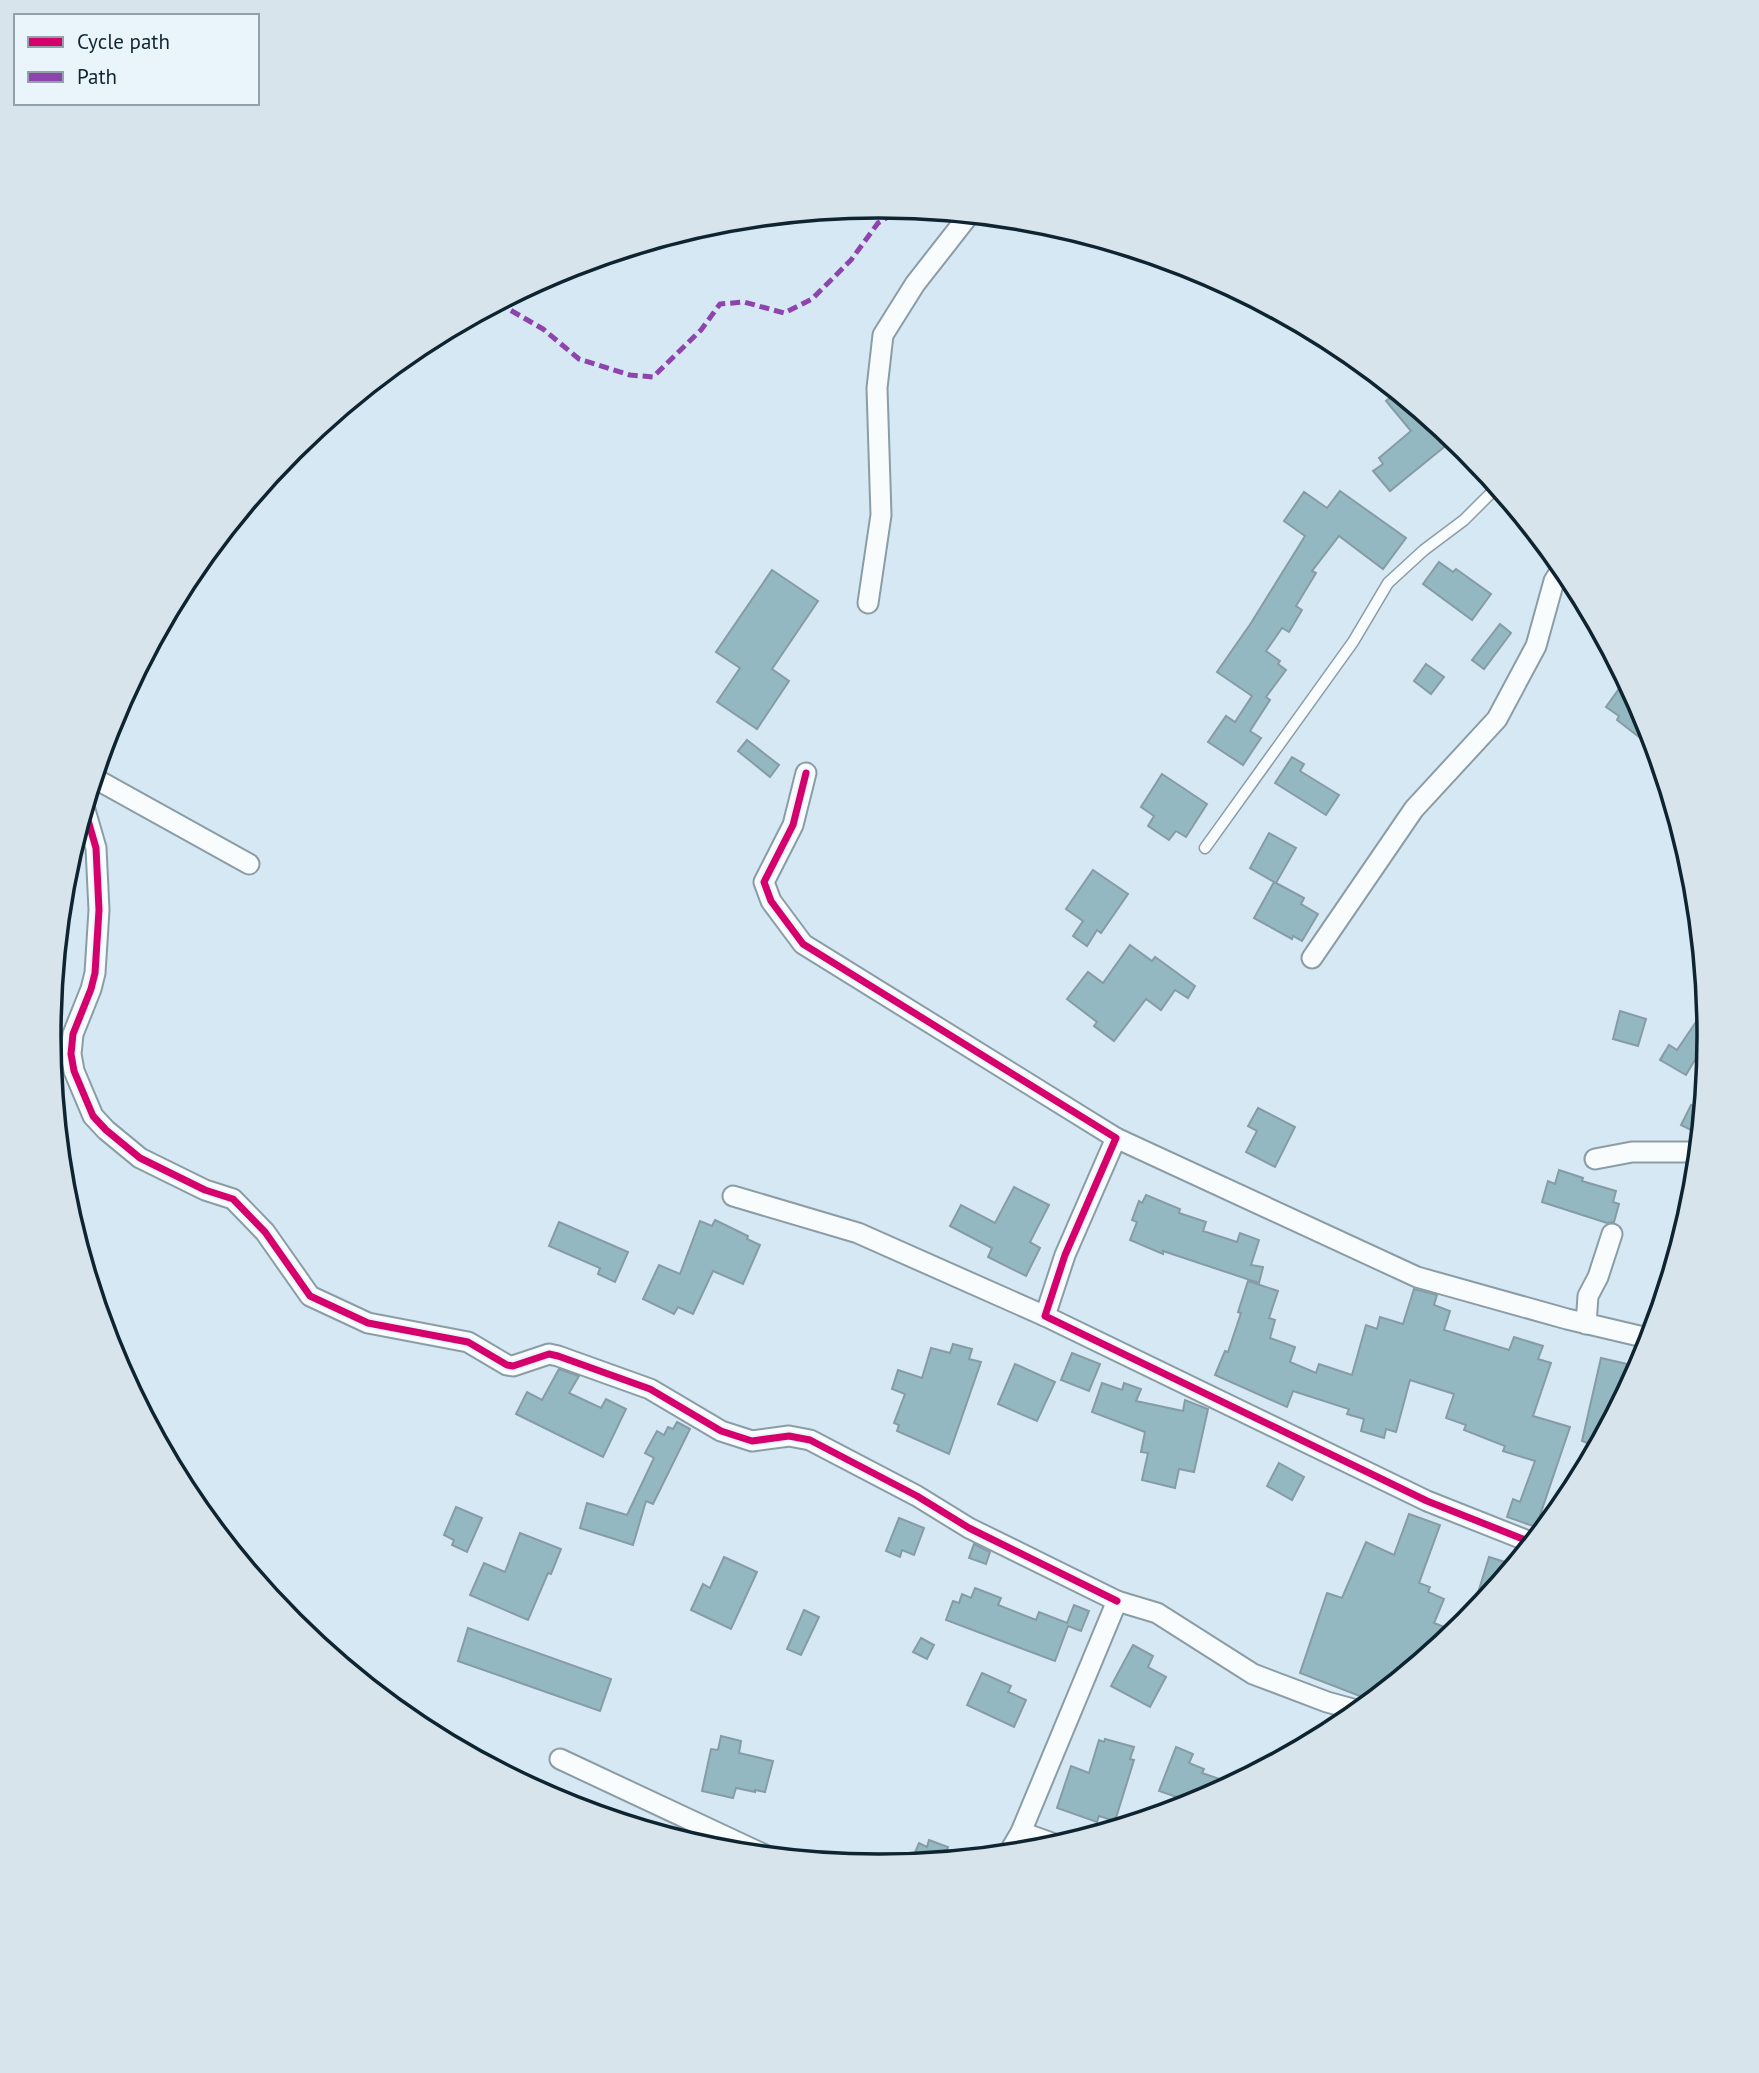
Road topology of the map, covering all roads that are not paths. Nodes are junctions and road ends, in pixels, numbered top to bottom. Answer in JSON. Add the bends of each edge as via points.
{"nodes":[{"id":1,"x":963,"y":223,"type":"edge"},
{"id":2,"x":1491,"y":492,"type":"edge"},
{"id":3,"x":1557,"y":577,"type":"edge"},
{"id":4,"x":868,"y":603,"type":"dead end"},
{"id":5,"x":806,"y":773,"type":"dead end"},
{"id":6,"x":102,"y":782,"type":"edge"},
{"id":7,"x":89,"y":824,"type":"edge"},
{"id":8,"x":1205,"y":848,"type":"dead end"},
{"id":9,"x":249,"y":864,"type":"dead end"},
{"id":10,"x":1312,"y":958,"type":"dead end"},
{"id":11,"x":1116,"y":1138,"type":"junction"},
{"id":12,"x":1689,"y":1152,"type":"edge"},
{"id":13,"x":1595,"y":1159,"type":"dead end"},
{"id":14,"x":733,"y":1196,"type":"dead end"},
{"id":15,"x":1612,"y":1234,"type":"dead end"},
{"id":16,"x":1045,"y":1316,"type":"junction"},
{"id":17,"x":1586,"y":1324,"type":"junction"},
{"id":18,"x":1640,"y":1336,"type":"edge"},
{"id":19,"x":1525,"y":1540,"type":"edge"},
{"id":20,"x":1117,"y":1601,"type":"junction"},
{"id":21,"x":1347,"y":1708,"type":"edge"},
{"id":22,"x":560,"y":1759,"type":"dead end"},
{"id":23,"x":1021,"y":1832,"type":"junction"},
{"id":24,"x":1040,"y":1839,"type":"edge"},
{"id":25,"x":737,"y":1842,"type":"edge"},
{"id":26,"x":1014,"y":1843,"type":"edge"}],
"edges":[{"from":1,"to":4,"type":"street","via":[[915,284],[883,335],[877,387],[881,516]]},
{"from":2,"to":8,"type":"lane","via":[[1388,583],[1353,642]]},
{"from":3,"to":10,"type":"street","via":[[1536,646],[1497,719],[1414,809]]},
{"from":5,"to":11,"type":"street","via":[[793,825],[764,883],[771,901],[803,944]]},
{"from":6,"to":9,"type":"street"},
{"from":7,"to":20,"type":"street","via":[[96,848],[98,921],[93,981],[73,1034],[71,1054],[93,1116],[140,1158],[233,1199],[265,1231],[310,1296],[368,1323],[468,1342],[507,1365],[549,1354],[580,1363],[650,1389],[721,1431],[752,1441],[789,1436],[810,1440],[969,1528]]},
{"from":11,"to":16,"type":"street","via":[[1065,1255]]},
{"from":11,"to":17,"type":"street","via":[[1418,1277]]},
{"from":12,"to":13,"type":"street","via":[[1632,1152]]},
{"from":14,"to":16,"type":"street","via":[[858,1233]]},
{"from":15,"to":17,"type":"street","via":[[1588,1296]]},
{"from":16,"to":19,"type":"street","via":[[1427,1501]]},
{"from":17,"to":18,"type":"street"},
{"from":20,"to":21,"type":"street","via":[[1157,1613],[1253,1674]]},
{"from":20,"to":23,"type":"street"},
{"from":22,"to":25,"type":"street"},
{"from":23,"to":24,"type":"street"},
{"from":23,"to":26,"type":"street"}]}
